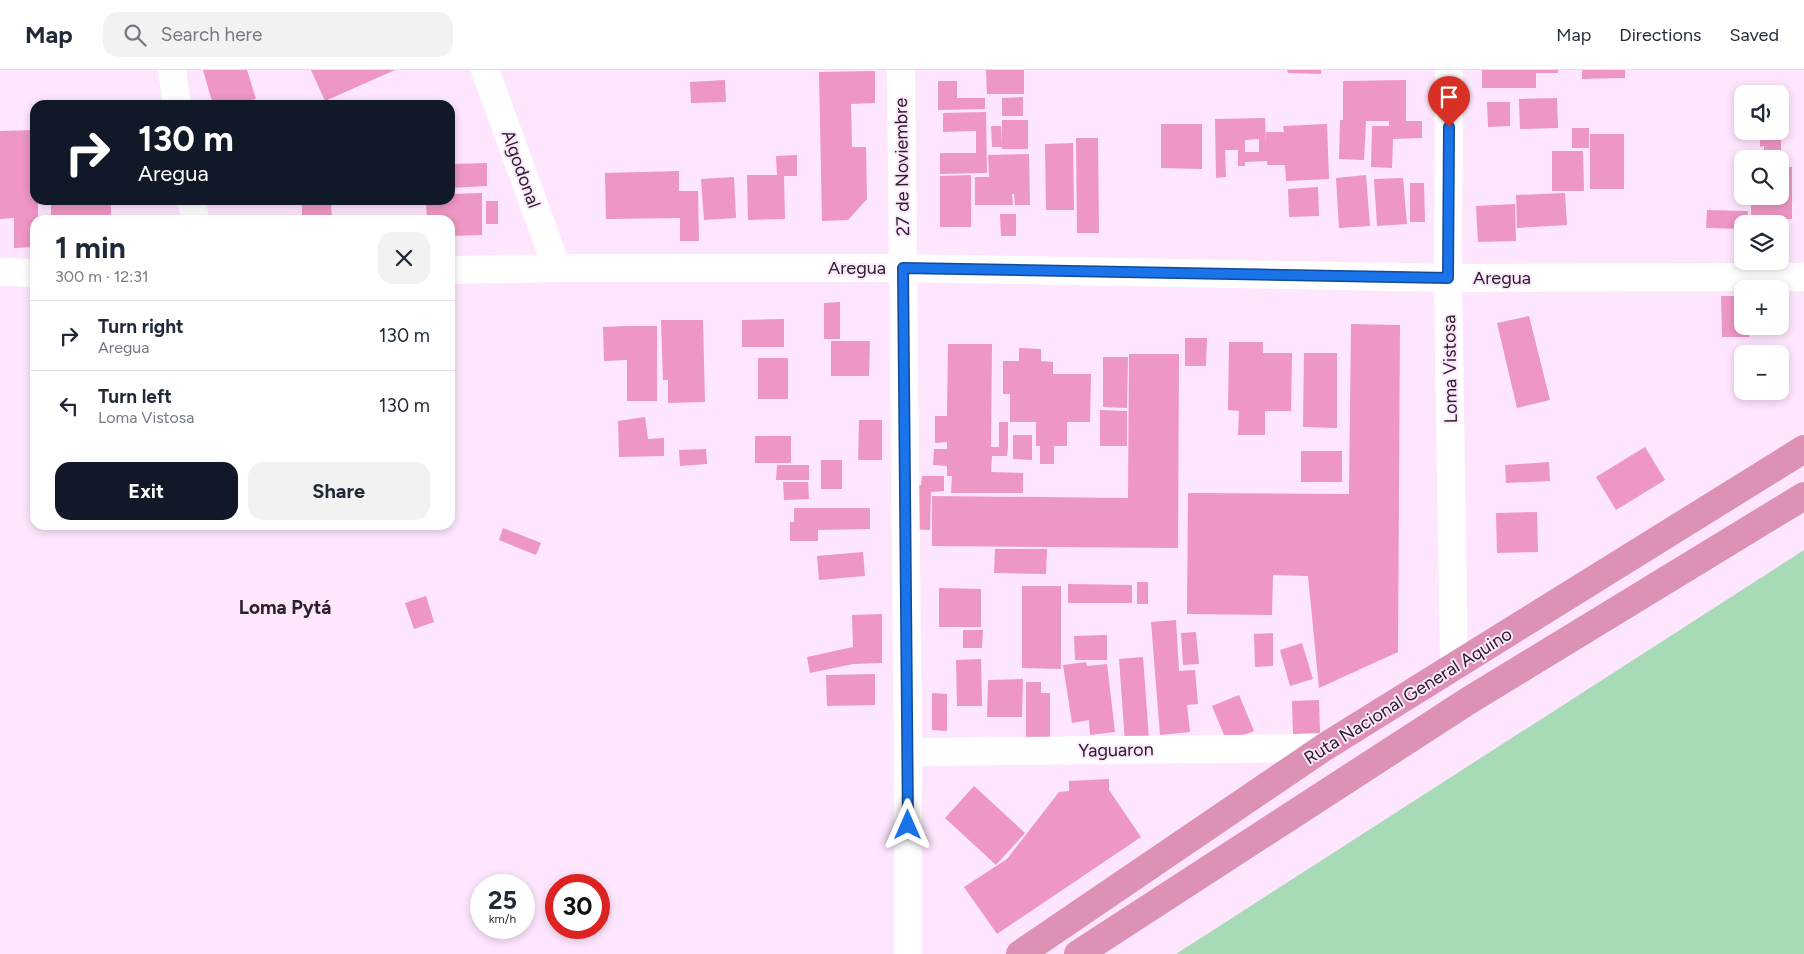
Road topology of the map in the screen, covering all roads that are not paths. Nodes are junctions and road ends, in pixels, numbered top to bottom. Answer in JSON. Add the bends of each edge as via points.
{"nodes":[{"id":1,"x":172,"y":70,"type":"edge"},
{"id":2,"x":485,"y":70,"type":"edge"},
{"id":3,"x":902,"y":70,"type":"edge"},
{"id":4,"x":1449,"y":70,"type":"edge"},
{"id":5,"x":176,"y":100,"type":"edge"},
{"id":6,"x":558,"y":268,"type":"junction"},
{"id":7,"x":903,"y":268,"type":"junction"},
{"id":8,"x":455,"y":270,"type":"edge"},
{"id":9,"x":0,"y":272,"type":"edge"},
{"id":10,"x":30,"y":273,"type":"edge"},
{"id":11,"x":1804,"y":277,"type":"edge"},
{"id":12,"x":1448,"y":278,"type":"junction"},
{"id":13,"x":1804,"y":449,"type":"edge"},
{"id":14,"x":1804,"y":496,"type":"edge"},
{"id":15,"x":1454,"y":667,"type":"junction"},
{"id":16,"x":1323,"y":748,"type":"junction"},
{"id":17,"x":908,"y":752,"type":"junction"},
{"id":18,"x":908,"y":954,"type":"edge"},
{"id":19,"x":1020,"y":954,"type":"edge"},
{"id":20,"x":1078,"y":954,"type":"edge"}],
"edges":[{"from":1,"to":5,"type":"street"},
{"from":2,"to":6,"type":"street","name":"Algodonal"},
{"from":3,"to":7,"type":"street","name":"27 de Noviembre"},
{"from":4,"to":12,"type":"street","name":"Loma Vistosa"},
{"from":6,"to":7,"type":"street","name":"Aregua"},
{"from":6,"to":8,"type":"street","name":"Aregua"},
{"from":7,"to":12,"type":"street","name":"Aregua"},
{"from":7,"to":17,"type":"street","name":"27 de Noviembre"},
{"from":9,"to":10,"type":"street"},
{"from":11,"to":12,"type":"street","name":"Aregua"},
{"from":12,"to":15,"type":"street","name":"Loma Vistosa"},
{"from":13,"to":15,"type":"highway","name":"Ruta Nacional General Aquino"},
{"from":14,"to":20,"type":"highway","name":"Ruta Nacional General Aquino","via":[[1468,701]]},
{"from":15,"to":16,"type":"highway","name":"Ruta Nacional General Aquino"},
{"from":16,"to":17,"type":"street","name":"Yaguaron"},
{"from":16,"to":19,"type":"highway","name":"Ruta Nacional General Aquino"},
{"from":17,"to":18,"type":"street","name":"27 de Noviembre"}]}
